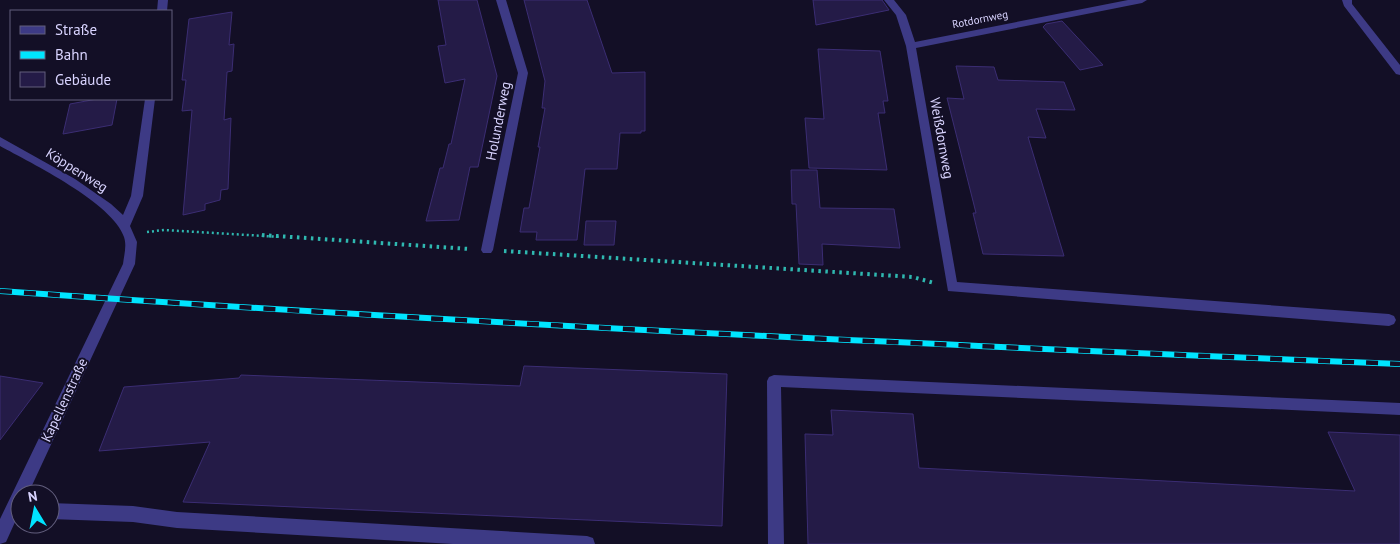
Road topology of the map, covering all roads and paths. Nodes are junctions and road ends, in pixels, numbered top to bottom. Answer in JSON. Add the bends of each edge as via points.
{"nodes":[{"id":1,"x":501,"y":0,"type":"edge"},
{"id":2,"x":889,"y":0,"type":"edge"},
{"id":3,"x":1142,"y":0,"type":"edge"},
{"id":4,"x":1347,"y":0,"type":"edge"},
{"id":5,"x":910,"y":46,"type":"junction"},
{"id":6,"x":1400,"y":72,"type":"edge"},
{"id":7,"x":150,"y":100,"type":"edge"},
{"id":8,"x":0,"y":141,"type":"edge"},
{"id":9,"x":127,"y":230,"type":"junction"},
{"id":10,"x":487,"y":250,"type":"junction"},
{"id":11,"x":952,"y":287,"type":"junction"},
{"id":12,"x":1389,"y":320,"type":"dead end"},
{"id":13,"x":1400,"y":408,"type":"edge"},
{"id":14,"x":28,"y":484,"type":"edge"},
{"id":15,"x":60,"y":511,"type":"edge"},
{"id":16,"x":10,"y":520,"type":"edge"},
{"id":17,"x":0,"y":536,"type":"edge"},
{"id":18,"x":587,"y":544,"type":"edge"},
{"id":19,"x":776,"y":544,"type":"edge"}],
"edges":[{"from":1,"to":10,"type":"street","name":"Holunderweg","via":[[523,73]]},
{"from":2,"to":5,"type":"street","name":"Weißdornweg","via":[[901,15]]},
{"from":3,"to":5,"type":"street","name":"Rotdornweg"},
{"from":4,"to":6,"type":"street"},
{"from":5,"to":11,"type":"street","name":"Weißdornweg"},
{"from":7,"to":9,"type":"street","via":[[137,196]]},
{"from":8,"to":9,"type":"street","name":"Köppenweg","via":[[82,189],[105,206]]},
{"from":9,"to":10,"type":"path"},
{"from":9,"to":14,"type":"street","name":"Kapellenstraße","via":[[133,247],[129,264]]},
{"from":10,"to":11,"type":"path","via":[[913,277]]},
{"from":11,"to":12,"type":"street"},
{"from":13,"to":19,"type":"street","via":[[774,381]]},
{"from":15,"to":18,"type":"street"},
{"from":16,"to":17,"type":"street","name":"Kapellenstraße"}]}
